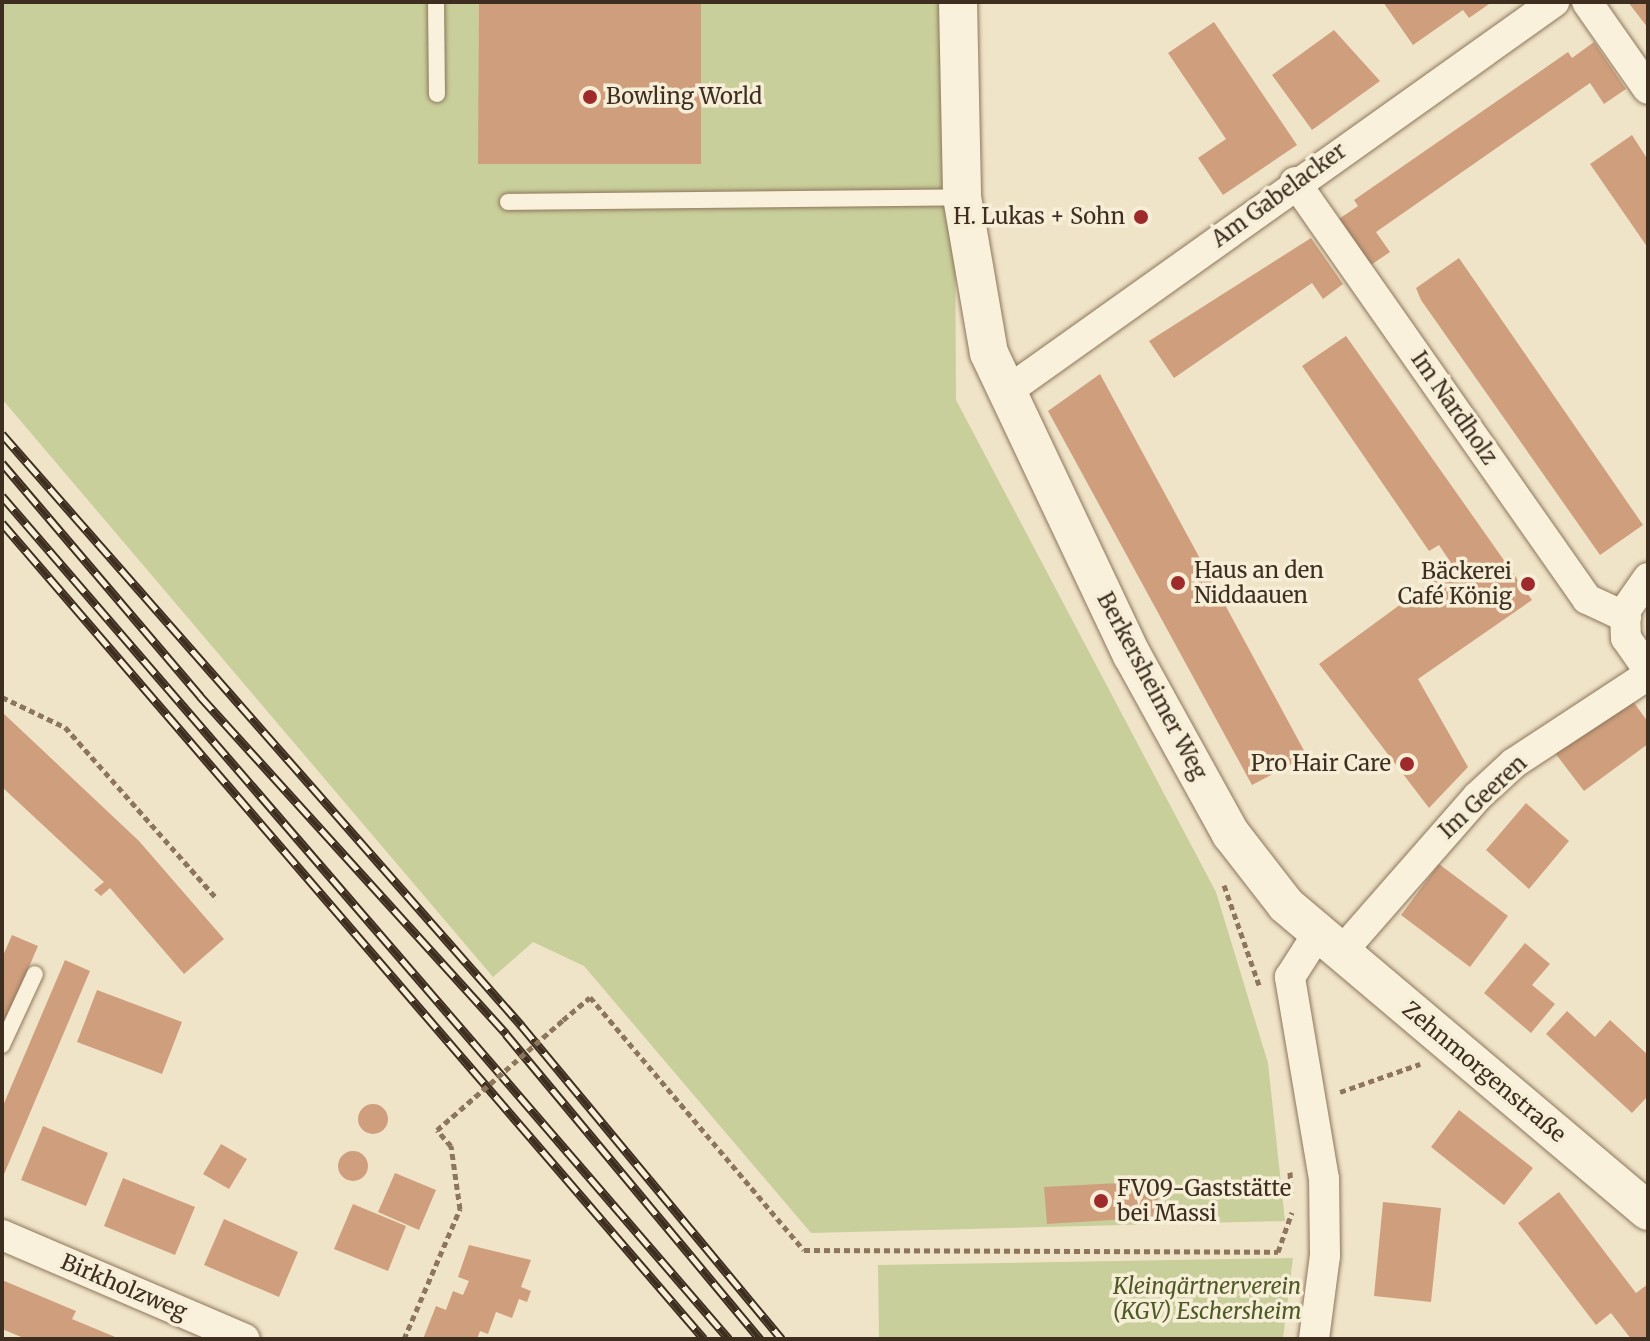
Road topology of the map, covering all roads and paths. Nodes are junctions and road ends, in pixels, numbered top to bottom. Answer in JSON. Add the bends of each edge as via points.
{"nodes":[{"id":1,"x":436,"y":2,"type":"edge"},
{"id":2,"x":958,"y":2,"type":"edge"},
{"id":3,"x":1554,"y":2,"type":"edge"},
{"id":4,"x":1587,"y":2,"type":"edge"},
{"id":5,"x":1648,"y":89,"type":"edge"},
{"id":6,"x":437,"y":94,"type":"dead end"},
{"id":7,"x":1295,"y":182,"type":"junction"},
{"id":8,"x":962,"y":197,"type":"junction"},
{"id":9,"x":508,"y":202,"type":"dead end"},
{"id":10,"x":1006,"y":392,"type":"junction"},
{"id":11,"x":1648,"y":578,"type":"edge"},
{"id":12,"x":1626,"y":617,"type":"junction"},
{"id":13,"x":1648,"y":672,"type":"edge"},
{"id":14,"x":2,"y":697,"type":"edge"},
{"id":15,"x":1242,"y":851,"type":"junction"},
{"id":16,"x":217,"y":899,"type":"dead end"},
{"id":17,"x":1332,"y":940,"type":"junction"},
{"id":18,"x":35,"y":974,"type":"dead end"},
{"id":19,"x":1260,"y":990,"type":"dead end"},
{"id":20,"x":2,"y":1045,"type":"edge"},
{"id":21,"x":1375,"y":1067,"type":"dead end"},
{"id":22,"x":1428,"y":1071,"type":"dead end"},
{"id":23,"x":1384,"y":1075,"type":"junction"},
{"id":24,"x":1315,"y":1101,"type":"junction"},
{"id":25,"x":1289,"y":1167,"type":"dead end"},
{"id":26,"x":1648,"y":1211,"type":"edge"},
{"id":27,"x":2,"y":1235,"type":"edge"},
{"id":28,"x":245,"y":1339,"type":"edge"},
{"id":29,"x":404,"y":1339,"type":"edge"},
{"id":30,"x":1314,"y":1339,"type":"edge"}],
"edges":[{"from":1,"to":6,"type":"lane"},
{"from":2,"to":8,"type":"street","name":"Berkersheimer Weg"},
{"from":3,"to":7,"type":"street","name":"Am Gabelacker"},
{"from":4,"to":5,"type":"street"},
{"from":7,"to":10,"type":"street","name":"Am Gabelacker"},
{"from":7,"to":12,"type":"street","name":"Im Nardholz","via":[[1587,599]]},
{"from":8,"to":9,"type":"lane"},
{"from":8,"to":10,"type":"street","name":"Berkersheimer Weg","via":[[970,278]]},
{"from":10,"to":15,"type":"street","name":"Berkersheimer Weg","via":[[1132,655]]},
{"from":11,"to":12,"type":"street","via":[[1636,586]]},
{"from":12,"to":13,"type":"street","name":"Im Geeren","via":[[1626,638]]},
{"from":13,"to":17,"type":"street","name":"Im Geeren","via":[[1514,763]]},
{"from":14,"to":16,"type":"path","via":[[65,727]]},
{"from":15,"to":17,"type":"street","name":"Berkersheimer Weg","via":[[1286,905]]},
{"from":15,"to":19,"type":"path","via":[[1217,867]]},
{"from":17,"to":24,"type":"street","via":[[1290,977]]},
{"from":17,"to":26,"type":"street","name":"Zehnmorgenstraße"},
{"from":18,"to":20,"type":"lane"},
{"from":21,"to":23,"type":"path"},
{"from":22,"to":23,"type":"path","via":[[1417,1062]]},
{"from":23,"to":24,"type":"path"},
{"from":24,"to":30,"type":"street","via":[[1325,1256]]},
{"from":25,"to":29,"type":"path","bridge":true,"via":[[1293,1214],[1278,1252],[804,1250],[590,997],[437,1130],[451,1146],[460,1209]]},
{"from":27,"to":28,"type":"street","name":"Birkholzweg"}]}
